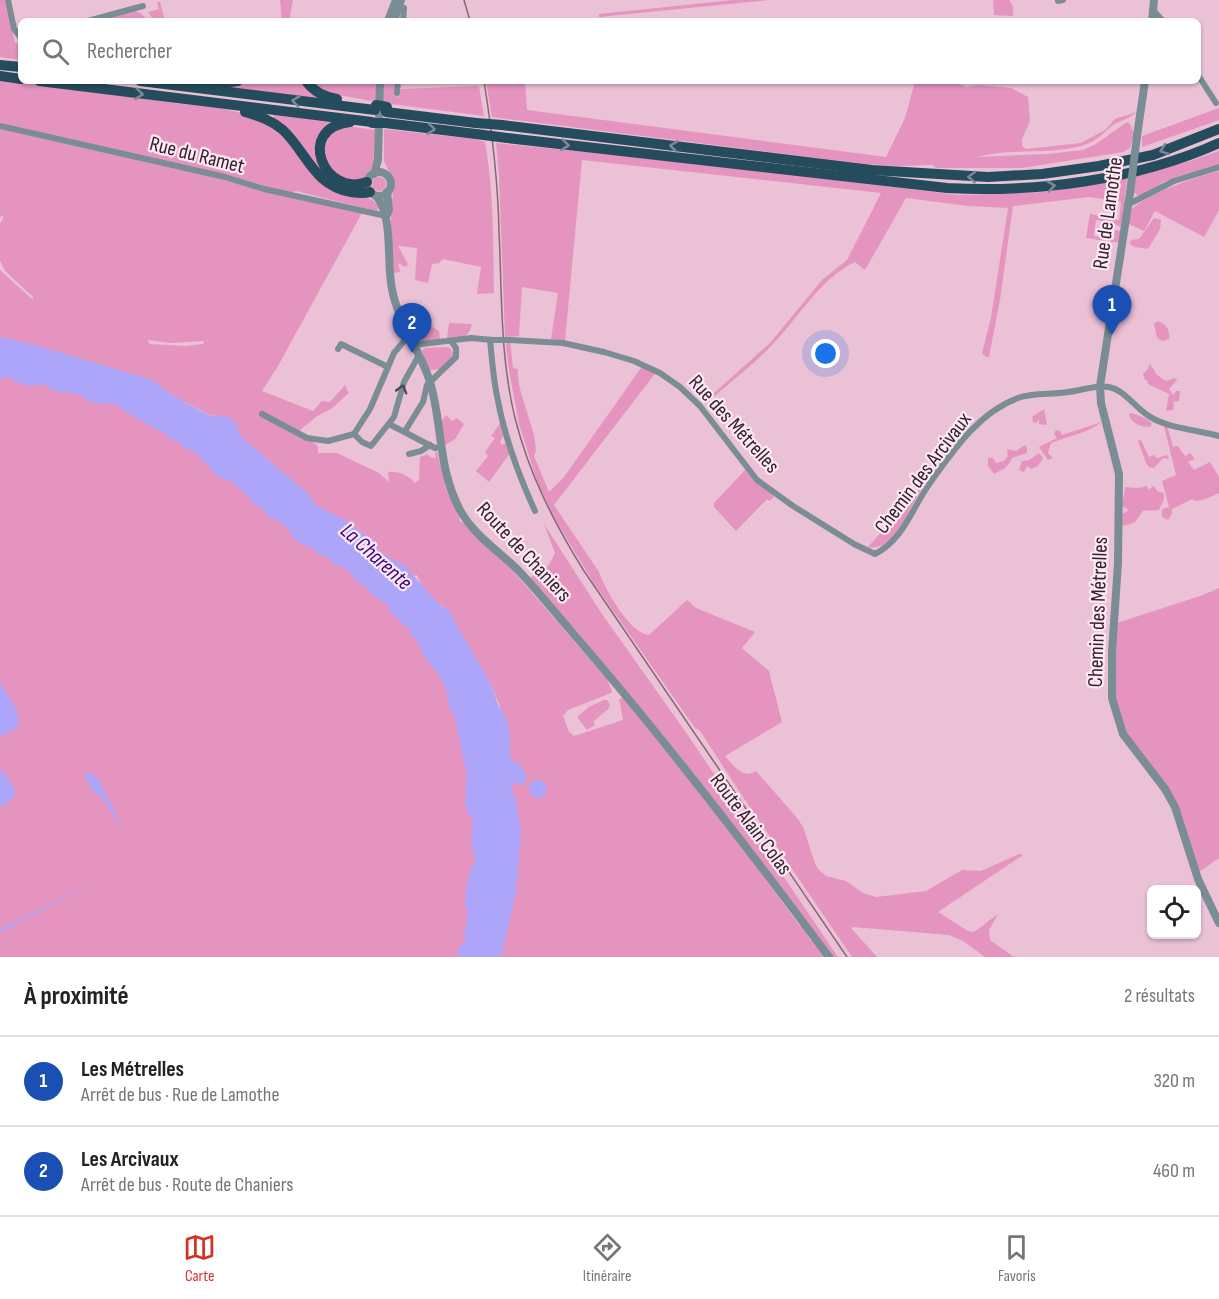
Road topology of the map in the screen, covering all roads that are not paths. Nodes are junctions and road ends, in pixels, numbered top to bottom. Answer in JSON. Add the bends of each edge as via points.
{"nodes":[{"id":1,"x":8,"y":0,"type":"edge"},
{"id":2,"x":396,"y":0,"type":"edge"},
{"id":3,"x":1154,"y":0,"type":"edge"},
{"id":4,"x":403,"y":4,"type":"edge"},
{"id":5,"x":143,"y":6,"type":"dead end"},
{"id":6,"x":1154,"y":10,"type":"junction"},
{"id":7,"x":99,"y":18,"type":"edge"},
{"id":8,"x":389,"y":18,"type":"edge"},
{"id":9,"x":396,"y":18,"type":"edge"},
{"id":10,"x":1153,"y":18,"type":"edge"},
{"id":11,"x":1161,"y":18,"type":"edge"},
{"id":12,"x":18,"y":35,"type":"edge"},
{"id":13,"x":0,"y":64,"type":"edge"},
{"id":14,"x":18,"y":67,"type":"edge"},
{"id":15,"x":0,"y":76,"type":"edge"},
{"id":16,"x":18,"y":79,"type":"edge"},
{"id":17,"x":1201,"y":80,"type":"edge"},
{"id":18,"x":63,"y":84,"type":"edge"},
{"id":19,"x":166,"y":84,"type":"edge"},
{"id":20,"x":309,"y":84,"type":"edge"},
{"id":21,"x":380,"y":84,"type":"edge"},
{"id":22,"x":398,"y":84,"type":"edge"},
{"id":23,"x":1144,"y":84,"type":"edge"},
{"id":24,"x":397,"y":93,"type":"dead end"},
{"id":25,"x":213,"y":103,"type":"junction"},
{"id":26,"x":1216,"y":103,"type":"dead end"},
{"id":27,"x":375,"y":108,"type":"junction"},
{"id":28,"x":386,"y":114,"type":"junction"},
{"id":29,"x":372,"y":123,"type":"junction"},
{"id":30,"x":0,"y":126,"type":"edge"},
{"id":31,"x":476,"y":128,"type":"junction"},
{"id":32,"x":1219,"y":129,"type":"edge"},
{"id":33,"x":1219,"y":143,"type":"edge"},
{"id":34,"x":378,"y":160,"type":"junction"},
{"id":35,"x":1219,"y":167,"type":"edge"},
{"id":36,"x":384,"y":174,"type":"junction"},
{"id":37,"x":372,"y":186,"type":"junction"},
{"id":38,"x":387,"y":192,"type":"junction"},
{"id":39,"x":1127,"y":205,"type":"junction"},
{"id":40,"x":386,"y":216,"type":"junction"},
{"id":41,"x":409,"y":335,"type":"junction"},
{"id":42,"x":492,"y":340,"type":"junction"},
{"id":43,"x":451,"y":341,"type":"junction"},
{"id":44,"x":414,"y":345,"type":"junction"},
{"id":45,"x":338,"y":349,"type":"dead end"},
{"id":46,"x":419,"y":355,"type":"junction"},
{"id":47,"x":388,"y":367,"type":"junction"},
{"id":48,"x":430,"y":383,"type":"junction"},
{"id":49,"x":1100,"y":386,"type":"junction"},
{"id":50,"x":262,"y":414,"type":"dead end"},
{"id":51,"x":389,"y":424,"type":"junction"},
{"id":52,"x":405,"y":431,"type":"junction"},
{"id":53,"x":354,"y":434,"type":"junction"},
{"id":54,"x":1219,"y":436,"type":"edge"},
{"id":55,"x":430,"y":445,"type":"junction"},
{"id":56,"x":440,"y":447,"type":"junction"},
{"id":57,"x":409,"y":454,"type":"dead end"},
{"id":58,"x":535,"y":511,"type":"dead end"},
{"id":59,"x":875,"y":554,"type":"joint"},
{"id":60,"x":643,"y":715,"type":"joint"},
{"id":61,"x":1219,"y":923,"type":"edge"},
{"id":62,"x":829,"y":957,"type":"edge"}],
"edges":[{"from":1,"to":12,"type":"street"},
{"from":2,"to":8,"type":"street"},
{"from":3,"to":6,"type":"street"},
{"from":4,"to":9,"type":"street"},
{"from":5,"to":7,"type":"street"},
{"from":6,"to":10,"type":"street"},
{"from":6,"to":11,"type":"street"},
{"from":13,"to":14,"type":"highway"},
{"from":15,"to":16,"type":"highway"},
{"from":17,"to":26,"type":"street"},
{"from":18,"to":25,"type":"highway","one_way":true},
{"from":27,"to":19,"type":"highway","one_way":true},
{"from":20,"to":27,"type":"highway","via":[[325,97]]},
{"from":21,"to":34,"type":"street"},
{"from":22,"to":24,"type":"street"},
{"from":23,"to":39,"type":"street","name":"Rue de Lamothe","bridge":true},
{"from":25,"to":29,"type":"highway"},
{"from":25,"to":37,"type":"highway","via":[[274,123],[293,141],[318,176],[338,190],[358,193]]},
{"from":27,"to":28,"type":"highway"},
{"from":28,"to":29,"type":"highway","bridge":true},
{"from":28,"to":31,"type":"highway","one_way":true},
{"from":28,"to":31,"type":"highway","via":[[422,116]]},
{"from":29,"to":37,"type":"highway","via":[[334,126],[325,132],[320,156],[336,179]]},
{"from":30,"to":40,"type":"street","name":"Rue du Ramet"},
{"from":32,"to":31,"type":"highway","one_way":true,"bridge":true,"via":[[1153,155],[1042,174],[988,177],[872,170],[502,125]]},
{"from":31,"to":33,"type":"highway","one_way":true,"bridge":true,"via":[[507,138],[989,190],[1042,188],[1155,167]]},
{"from":34,"to":36,"type":"street","name":"Route de Chaniers"},
{"from":34,"to":37,"type":"street"},
{"from":35,"to":39,"type":"street","via":[[1174,181]]},
{"from":36,"to":37,"type":"street"},
{"from":36,"to":38,"type":"street","name":"Route de Chaniers","via":[[390,184]]},
{"from":37,"to":38,"type":"street"},
{"from":37,"to":40,"type":"street"},
{"from":38,"to":40,"type":"street","name":"Route de Chaniers"},
{"from":39,"to":49,"type":"street","name":"Rue de Lamothe"},
{"from":40,"to":41,"type":"street","name":"Route de Chaniers","via":[[391,286]]},
{"from":41,"to":44,"type":"street","name":"Route de Chaniers"},
{"from":41,"to":47,"type":"street"},
{"from":42,"to":43,"type":"street","name":"Rue des Métrelles"},
{"from":42,"to":58,"type":"street","via":[[496,395],[505,432]]},
{"from":42,"to":59,"type":"street","name":"Rue des Métrelles","bridge":true,"via":[[563,343],[634,361],[660,373],[700,406],[757,480]]},
{"from":43,"to":44,"type":"street","name":"Rue des Métrelles"},
{"from":43,"to":48,"type":"street","via":[[456,357]]},
{"from":44,"to":46,"type":"street","name":"Route de Chaniers"},
{"from":45,"to":47,"type":"street","via":[[341,344]]},
{"from":46,"to":48,"type":"street","name":"Route de Chaniers"},
{"from":51,"to":46,"type":"street","one_way":true},
{"from":47,"to":53,"type":"street"},
{"from":48,"to":52,"type":"street"},
{"from":48,"to":56,"type":"street","name":"Route de Chaniers"},
{"from":49,"to":54,"type":"street","via":[[1130,398],[1148,416],[1164,423]]},
{"from":49,"to":59,"type":"street","name":"Chemin des Arcivaux","via":[[1018,398],[992,413],[967,436],[929,484],[904,528],[888,547]]},
{"from":49,"to":61,"type":"street","name":"Chemin des Métrelles","via":[[1119,474],[1112,698],[1123,734],[1176,807],[1198,879]]},
{"from":50,"to":53,"type":"street","via":[[307,438],[328,441]]},
{"from":51,"to":52,"type":"street"},
{"from":51,"to":53,"type":"street","via":[[370,446]]},
{"from":52,"to":55,"type":"street"},
{"from":55,"to":56,"type":"street"},
{"from":55,"to":57,"type":"street"},
{"from":56,"to":60,"type":"street","name":"Route de Chaniers","via":[[451,488],[466,519],[540,594]]},
{"from":60,"to":62,"type":"street","name":"Route Alain Colas"}]}
